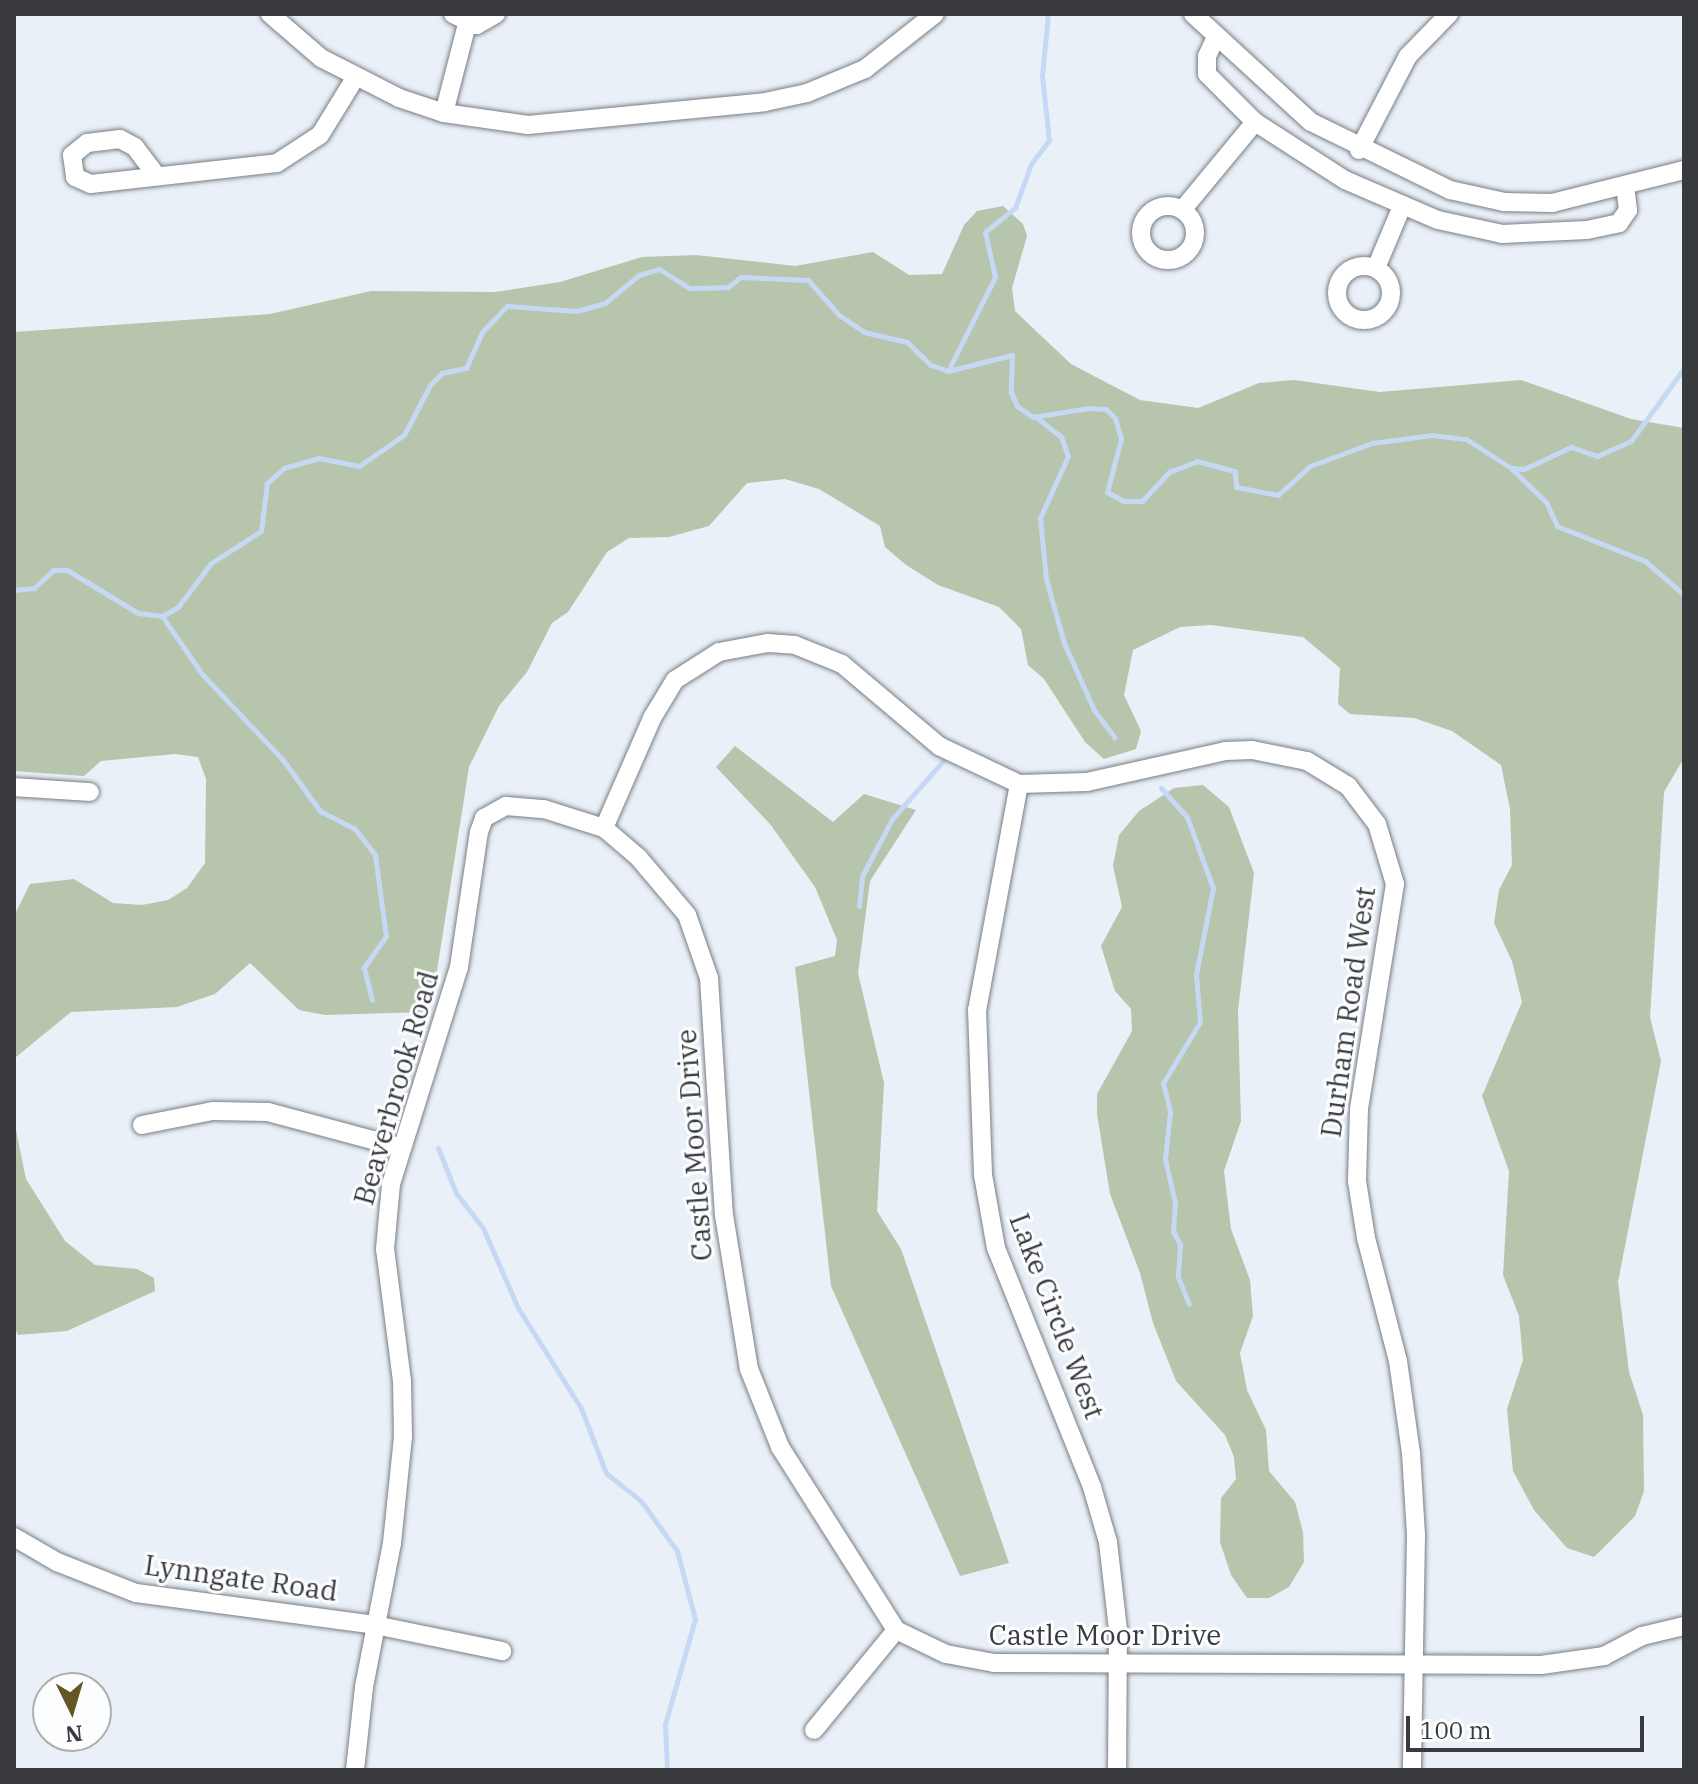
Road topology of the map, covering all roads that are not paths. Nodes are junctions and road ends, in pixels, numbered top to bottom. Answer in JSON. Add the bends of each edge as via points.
{"nodes":[{"id":1,"x":270,"y":14,"type":"edge"},
{"id":2,"x":496,"y":14,"type":"edge"},
{"id":3,"x":935,"y":14,"type":"edge"},
{"id":4,"x":1193,"y":14,"type":"edge"},
{"id":5,"x":1449,"y":14,"type":"edge"},
{"id":6,"x":460,"y":19,"type":"edge"},
{"id":7,"x":1216,"y":37,"type":"junction"},
{"id":8,"x":355,"y":78,"type":"junction"},
{"id":9,"x":444,"y":113,"type":"junction"},
{"id":10,"x":1255,"y":122,"type":"junction"},
{"id":11,"x":1359,"y":150,"type":"junction"},
{"id":12,"x":1684,"y":170,"type":"edge"},
{"id":13,"x":156,"y":175,"type":"dead end"},
{"id":14,"x":1625,"y":187,"type":"junction"},
{"id":15,"x":1402,"y":206,"type":"junction"},
{"id":16,"x":1183,"y":209,"type":"dead end"},
{"id":17,"x":1376,"y":268,"type":"dead end"},
{"id":18,"x":1019,"y":784,"type":"junction"},
{"id":19,"x":14,"y":787,"type":"edge"},
{"id":20,"x":90,"y":792,"type":"dead end"},
{"id":21,"x":495,"y":810,"type":"joint"},
{"id":22,"x":604,"y":828,"type":"junction"},
{"id":23,"x":142,"y":1125,"type":"dead end"},
{"id":24,"x":402,"y":1148,"type":"junction"},
{"id":25,"x":14,"y":1537,"type":"edge"},
{"id":26,"x":375,"y":1625,"type":"junction"},
{"id":27,"x":1684,"y":1626,"type":"edge"},
{"id":28,"x":896,"y":1630,"type":"junction"},
{"id":29,"x":502,"y":1651,"type":"dead end"},
{"id":30,"x":1117,"y":1663,"type":"junction"},
{"id":31,"x":1413,"y":1664,"type":"junction"},
{"id":32,"x":814,"y":1730,"type":"dead end"},
{"id":33,"x":355,"y":1770,"type":"edge"},
{"id":34,"x":1117,"y":1770,"type":"edge"},
{"id":35,"x":1412,"y":1770,"type":"edge"}],
"edges":[{"from":1,"to":8,"type":"street","via":[[321,58]]},
{"from":2,"to":6,"type":"street","via":[[488,21]]},
{"from":3,"to":9,"type":"street","via":[[865,69],[776,101],[528,125]]},
{"from":4,"to":7,"type":"street"},
{"from":5,"to":11,"type":"street","via":[[1408,56]]},
{"from":6,"to":9,"type":"street"},
{"from":7,"to":10,"type":"street","via":[[1207,56],[1207,74]]},
{"from":7,"to":11,"type":"street","via":[[1311,122]]},
{"from":8,"to":9,"type":"street"},
{"from":8,"to":13,"type":"street","via":[[320,135],[285,159],[253,168]]},
{"from":10,"to":15,"type":"street","via":[[1345,180]]},
{"from":10,"to":16,"type":"street"},
{"from":11,"to":14,"type":"street","via":[[1450,190],[1504,202],[1552,203]]},
{"from":12,"to":14,"type":"street"},
{"from":14,"to":15,"type":"street","via":[[1628,210],[1619,223],[1558,234],[1502,234]]},
{"from":15,"to":17,"type":"street"},
{"from":18,"to":22,"type":"street","name":"Durham Road West","via":[[939,746],[842,664],[795,645],[744,645],[719,652],[675,680],[652,718]]},
{"from":18,"to":30,"type":"street","name":"Lake Circle West","via":[[977,1010],[983,1175],[996,1248],[1088,1475],[1108,1542],[1116,1587]]},
{"from":18,"to":31,"type":"street","name":"Durham Road West","via":[[1087,782],[1226,751],[1279,752],[1307,761],[1348,786],[1386,844],[1395,904],[1364,1067],[1357,1181],[1410,1439],[1416,1535]]},
{"from":19,"to":20,"type":"street"},
{"from":21,"to":22,"type":"street","name":"Castle Moor Drive","via":[[520,805]]},
{"from":21,"to":24,"type":"street","name":"Beaverbrook Road","via":[[479,832],[459,967]]},
{"from":22,"to":28,"type":"street","name":"Castle Moor Drive","via":[[666,886],[700,944],[714,1021],[731,1274],[749,1369],[780,1447]]},
{"from":23,"to":24,"type":"street","via":[[213,1111],[268,1112]]},
{"from":24,"to":26,"type":"street","name":"Beaverbrook Road","via":[[391,1184],[385,1249],[402,1381],[403,1437],[392,1543]]},
{"from":25,"to":26,"type":"street","name":"Lynngate Road","via":[[57,1562],[136,1593]]},
{"from":26,"to":29,"type":"street","name":"Lynngate Road"},
{"from":26,"to":33,"type":"street","name":"Beaverbrook Road"},
{"from":27,"to":31,"type":"street","name":"Castle Moor Drive","via":[[1577,1662]]},
{"from":28,"to":30,"type":"street","name":"Castle Moor Drive","via":[[973,1662]]},
{"from":28,"to":32,"type":"street"},
{"from":30,"to":31,"type":"street","name":"Castle Moor Drive"},
{"from":30,"to":34,"type":"street","name":"Lake Circle West"},
{"from":31,"to":35,"type":"street","name":"Durham Road West"}]}
